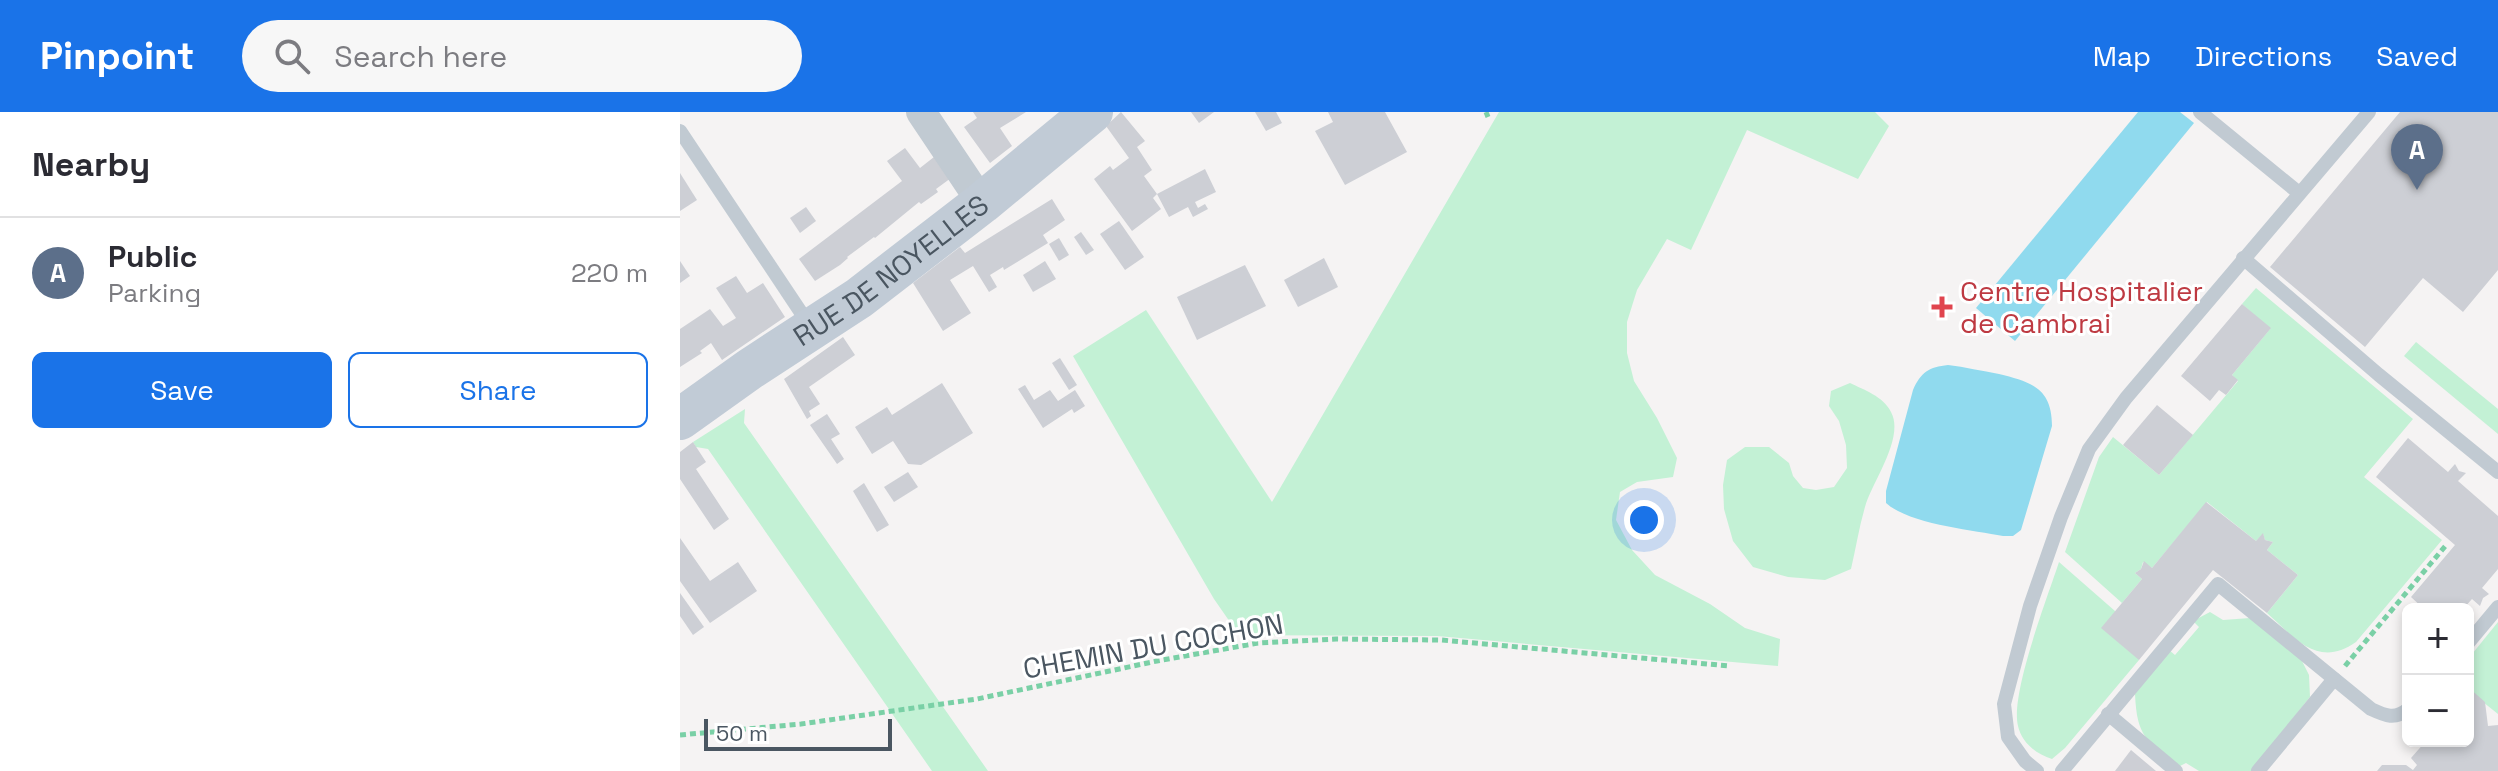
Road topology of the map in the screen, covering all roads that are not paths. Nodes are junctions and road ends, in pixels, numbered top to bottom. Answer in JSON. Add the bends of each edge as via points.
{"nodes":[{"id":1,"x":921,"y":112,"type":"edge"},
{"id":2,"x":1092,"y":112,"type":"edge"},
{"id":3,"x":2200,"y":112,"type":"edge"},
{"id":4,"x":2369,"y":112,"type":"edge"},
{"id":5,"x":680,"y":131,"type":"edge"},
{"id":6,"x":2299,"y":193,"type":"junction"},
{"id":7,"x":982,"y":203,"type":"junction"},
{"id":8,"x":2243,"y":258,"type":"junction"},
{"id":9,"x":813,"y":330,"type":"junction"},
{"id":10,"x":680,"y":419,"type":"edge"},
{"id":11,"x":2498,"y":472,"type":"edge"},
{"id":12,"x":2498,"y":607,"type":"edge"},
{"id":13,"x":2474,"y":636,"type":"edge"},
{"id":14,"x":2334,"y":679,"type":"junction"},
{"id":15,"x":2108,"y":714,"type":"junction"},
{"id":16,"x":2402,"y":714,"type":"edge"},
{"id":17,"x":2037,"y":771,"type":"edge"},
{"id":18,"x":2062,"y":771,"type":"edge"},
{"id":19,"x":2176,"y":771,"type":"edge"},
{"id":20,"x":2258,"y":771,"type":"edge"}],
"edges":[{"from":1,"to":7,"type":"street"},
{"from":2,"to":7,"type":"street","name":"RUE DE NOYELLES"},
{"from":3,"to":6,"type":"lane"},
{"from":4,"to":6,"type":"lane"},
{"from":5,"to":9,"type":"lane"},
{"from":6,"to":8,"type":"lane"},
{"from":7,"to":9,"type":"street","name":"RUE DE NOYELLES"},
{"from":8,"to":11,"type":"lane"},
{"from":8,"to":17,"type":"lane","via":[[2106,423],[2074,483],[2030,606],[2004,704],[2008,737]]},
{"from":9,"to":10,"type":"street","name":"RUE DE NOYELLES"},
{"from":12,"to":13,"type":"lane"},
{"from":14,"to":15,"type":"lane","via":[[2218,584]]},
{"from":14,"to":16,"type":"lane","via":[[2371,709]]},
{"from":14,"to":20,"type":"lane"},
{"from":15,"to":18,"type":"lane"},
{"from":15,"to":19,"type":"lane"}]}
